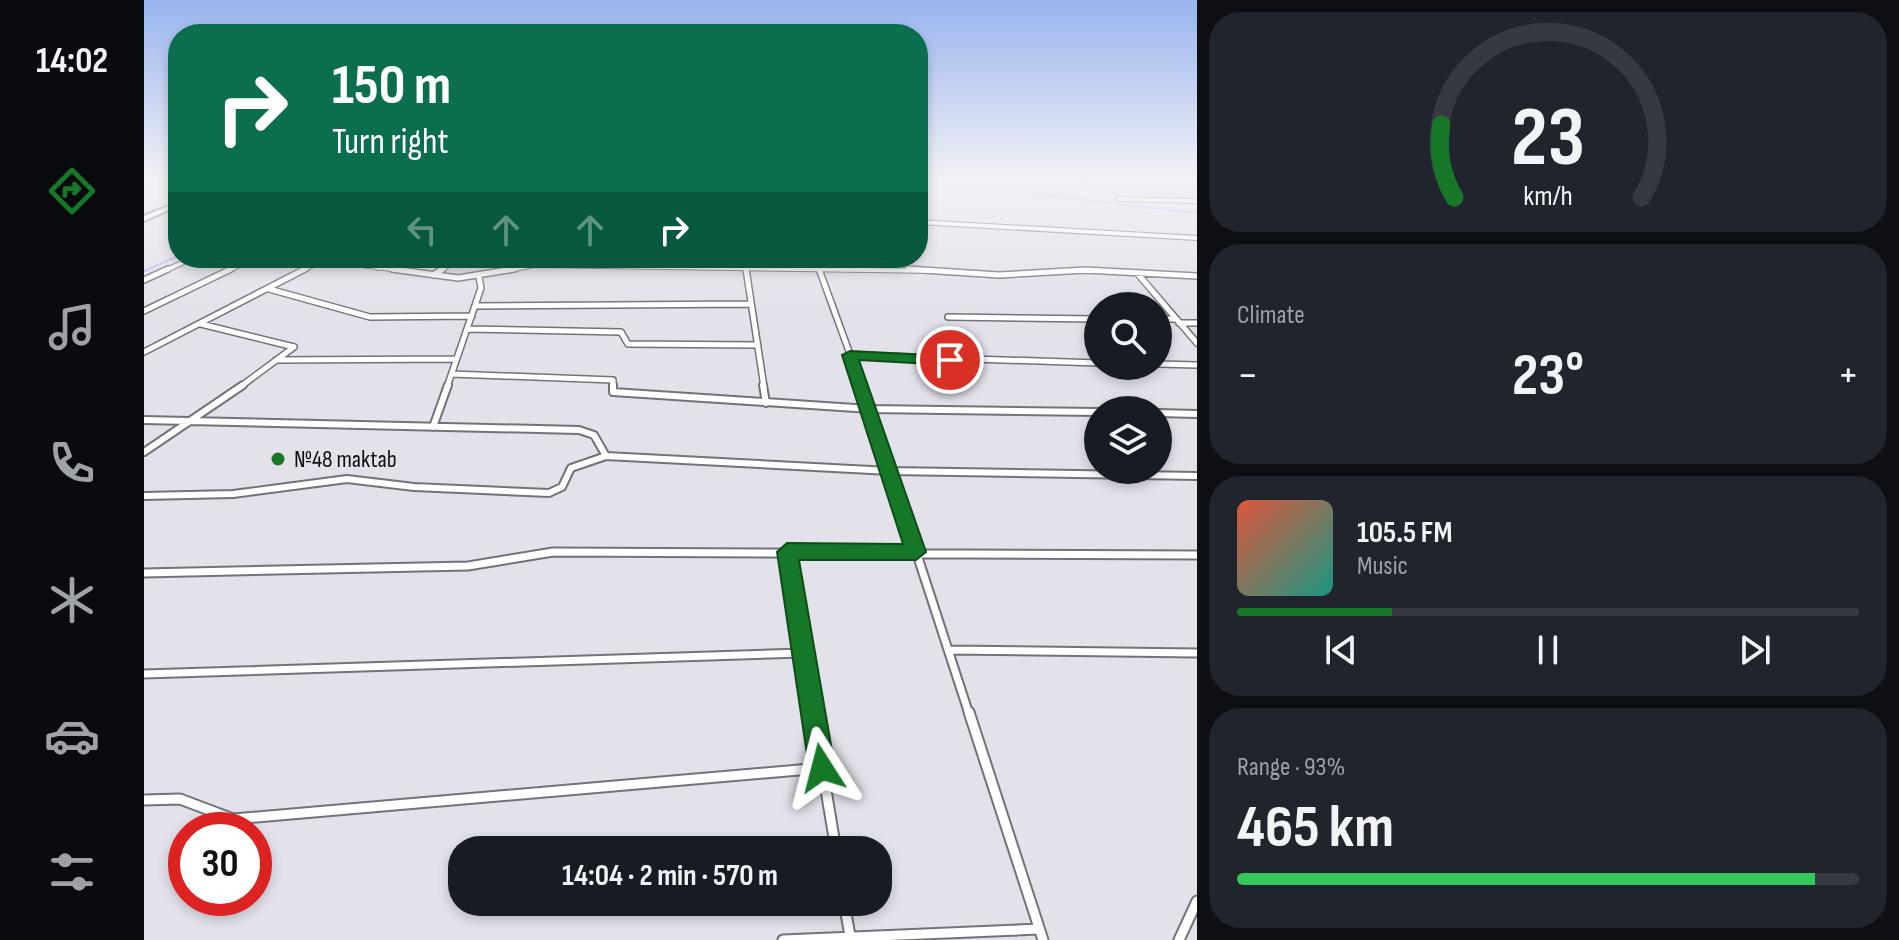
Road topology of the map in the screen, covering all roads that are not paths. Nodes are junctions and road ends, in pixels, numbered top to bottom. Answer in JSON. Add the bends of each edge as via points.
{"nodes":[{"id":1,"x":928,"y":223,"type":"edge"},
{"id":2,"x":1197,"y":238,"type":"edge"},
{"id":3,"x":171,"y":268,"type":"edge"},
{"id":4,"x":233,"y":268,"type":"edge"},
{"id":5,"x":307,"y":268,"type":"edge"},
{"id":6,"x":372,"y":268,"type":"edge"},
{"id":7,"x":445,"y":268,"type":"edge"},
{"id":8,"x":514,"y":268,"type":"edge"},
{"id":9,"x":746,"y":268,"type":"edge"},
{"id":10,"x":818,"y":268,"type":"edge"},
{"id":11,"x":841,"y":268,"type":"edge"},
{"id":12,"x":378,"y":269,"type":"joint"},
{"id":13,"x":1137,"y":272,"type":"junction"},
{"id":14,"x":433,"y":275,"type":"junction"},
{"id":15,"x":1197,"y":276,"type":"edge"},
{"id":16,"x":479,"y":277,"type":"junction"},
{"id":17,"x":144,"y":280,"type":"edge"},
{"id":18,"x":269,"y":289,"type":"junction"},
{"id":19,"x":751,"y":304,"type":"junction"},
{"id":20,"x":475,"y":306,"type":"junction"},
{"id":21,"x":144,"y":311,"type":"edge"},
{"id":22,"x":472,"y":316,"type":"junction"},
{"id":23,"x":948,"y":317,"type":"dead end"},
{"id":24,"x":1084,"y":319,"type":"edge"},
{"id":25,"x":1172,"y":320,"type":"edge"},
{"id":26,"x":1177,"y":321,"type":"junction"},
{"id":27,"x":1197,"y":323,"type":"edge"},
{"id":28,"x":201,"y":324,"type":"junction"},
{"id":29,"x":467,"y":329,"type":"junction"},
{"id":30,"x":1197,"y":343,"type":"edge"},
{"id":31,"x":758,"y":345,"type":"junction"},
{"id":32,"x":144,"y":352,"type":"edge"},
{"id":33,"x":850,"y":355,"type":"junction"},
{"id":34,"x":456,"y":359,"type":"junction"},
{"id":35,"x":276,"y":360,"type":"junction"},
{"id":36,"x":1084,"y":363,"type":"edge"},
{"id":37,"x":1172,"y":364,"type":"edge"},
{"id":38,"x":1197,"y":365,"type":"edge"},
{"id":39,"x":452,"y":374,"type":"junction"},
{"id":40,"x":766,"y":403,"type":"junction"},
{"id":41,"x":870,"y":409,"type":"junction"},
{"id":42,"x":1084,"y":412,"type":"edge"},
{"id":43,"x":1172,"y":413,"type":"edge"},
{"id":44,"x":1197,"y":414,"type":"edge"},
{"id":45,"x":144,"y":420,"type":"edge"},
{"id":46,"x":196,"y":420,"type":"junction"},
{"id":47,"x":433,"y":427,"type":"junction"},
{"id":48,"x":144,"y":452,"type":"edge"},
{"id":49,"x":606,"y":456,"type":"junction"},
{"id":50,"x":890,"y":471,"type":"junction"},
{"id":51,"x":1197,"y":476,"type":"edge"},
{"id":52,"x":144,"y":496,"type":"edge"},
{"id":53,"x":787,"y":552,"type":"junction"},
{"id":54,"x":916,"y":552,"type":"junction"},
{"id":55,"x":1197,"y":555,"type":"edge"},
{"id":56,"x":144,"y":573,"type":"edge"},
{"id":57,"x":949,"y":650,"type":"junction"},
{"id":58,"x":803,"y":653,"type":"junction"},
{"id":59,"x":1197,"y":653,"type":"edge"},
{"id":60,"x":144,"y":674,"type":"edge"},
{"id":61,"x":822,"y":768,"type":"junction"},
{"id":62,"x":144,"y":800,"type":"edge"},
{"id":63,"x":834,"y":836,"type":"edge"},
{"id":64,"x":1197,"y":901,"type":"edge"},
{"id":65,"x":846,"y":916,"type":"edge"},
{"id":66,"x":1041,"y":935,"type":"edge"},
{"id":67,"x":850,"y":938,"type":"edge"},
{"id":68,"x":783,"y":940,"type":"edge"},
{"id":69,"x":1179,"y":940,"type":"edge"}],
"edges":[{"from":1,"to":2,"type":"street"},
{"from":3,"to":17,"type":"street"},
{"from":4,"to":21,"type":"street"},
{"from":5,"to":18,"type":"street"},
{"from":6,"to":12,"type":"street"},
{"from":7,"to":14,"type":"street"},
{"from":8,"to":16,"type":"street"},
{"from":9,"to":19,"type":"street"},
{"from":10,"to":33,"type":"street"},
{"from":11,"to":13,"type":"street","via":[[999,275]]},
{"from":12,"to":14,"type":"street"},
{"from":13,"to":15,"type":"street"},
{"from":13,"to":26,"type":"street"},
{"from":14,"to":16,"type":"street"},
{"from":16,"to":20,"type":"street"},
{"from":18,"to":22,"type":"street","via":[[370,317]]},
{"from":18,"to":28,"type":"street"},
{"from":19,"to":20,"type":"street"},
{"from":19,"to":31,"type":"street"},
{"from":20,"to":22,"type":"street"},
{"from":22,"to":29,"type":"street"},
{"from":23,"to":24,"type":"street"},
{"from":25,"to":26,"type":"street"},
{"from":26,"to":27,"type":"street"},
{"from":26,"to":30,"type":"street"},
{"from":28,"to":32,"type":"street"},
{"from":28,"to":35,"type":"street","via":[[294,347]]},
{"from":29,"to":31,"type":"street","via":[[621,332],[628,344]]},
{"from":29,"to":34,"type":"street"},
{"from":31,"to":40,"type":"street"},
{"from":33,"to":36,"type":"street"},
{"from":33,"to":41,"type":"street"},
{"from":34,"to":35,"type":"street"},
{"from":34,"to":39,"type":"street"},
{"from":35,"to":46,"type":"street"},
{"from":37,"to":38,"type":"street"},
{"from":39,"to":40,"type":"street","via":[[613,380],[613,392]]},
{"from":39,"to":47,"type":"street"},
{"from":40,"to":41,"type":"street"},
{"from":41,"to":42,"type":"street"},
{"from":41,"to":50,"type":"street"},
{"from":43,"to":44,"type":"street"},
{"from":45,"to":46,"type":"street"},
{"from":46,"to":47,"type":"street"},
{"from":46,"to":48,"type":"street"},
{"from":47,"to":49,"type":"street","via":[[579,430],[594,435]]},
{"from":49,"to":50,"type":"street"},
{"from":49,"to":52,"type":"street","via":[[570,466],[562,487],[549,493],[347,479],[233,494]]},
{"from":50,"to":51,"type":"street"},
{"from":50,"to":54,"type":"street"},
{"from":53,"to":54,"type":"street"},
{"from":53,"to":56,"type":"street","via":[[553,552],[468,566]]},
{"from":53,"to":58,"type":"street"},
{"from":54,"to":55,"type":"street"},
{"from":54,"to":57,"type":"street"},
{"from":57,"to":59,"type":"street"},
{"from":57,"to":66,"type":"street"},
{"from":58,"to":60,"type":"street"},
{"from":58,"to":61,"type":"street"},
{"from":61,"to":62,"type":"street","via":[[233,819],[180,799]]},
{"from":61,"to":63,"type":"street"},
{"from":64,"to":69,"type":"street"},
{"from":65,"to":67,"type":"street"},
{"from":66,"to":67,"type":"street"},
{"from":67,"to":68,"type":"street"}]}
